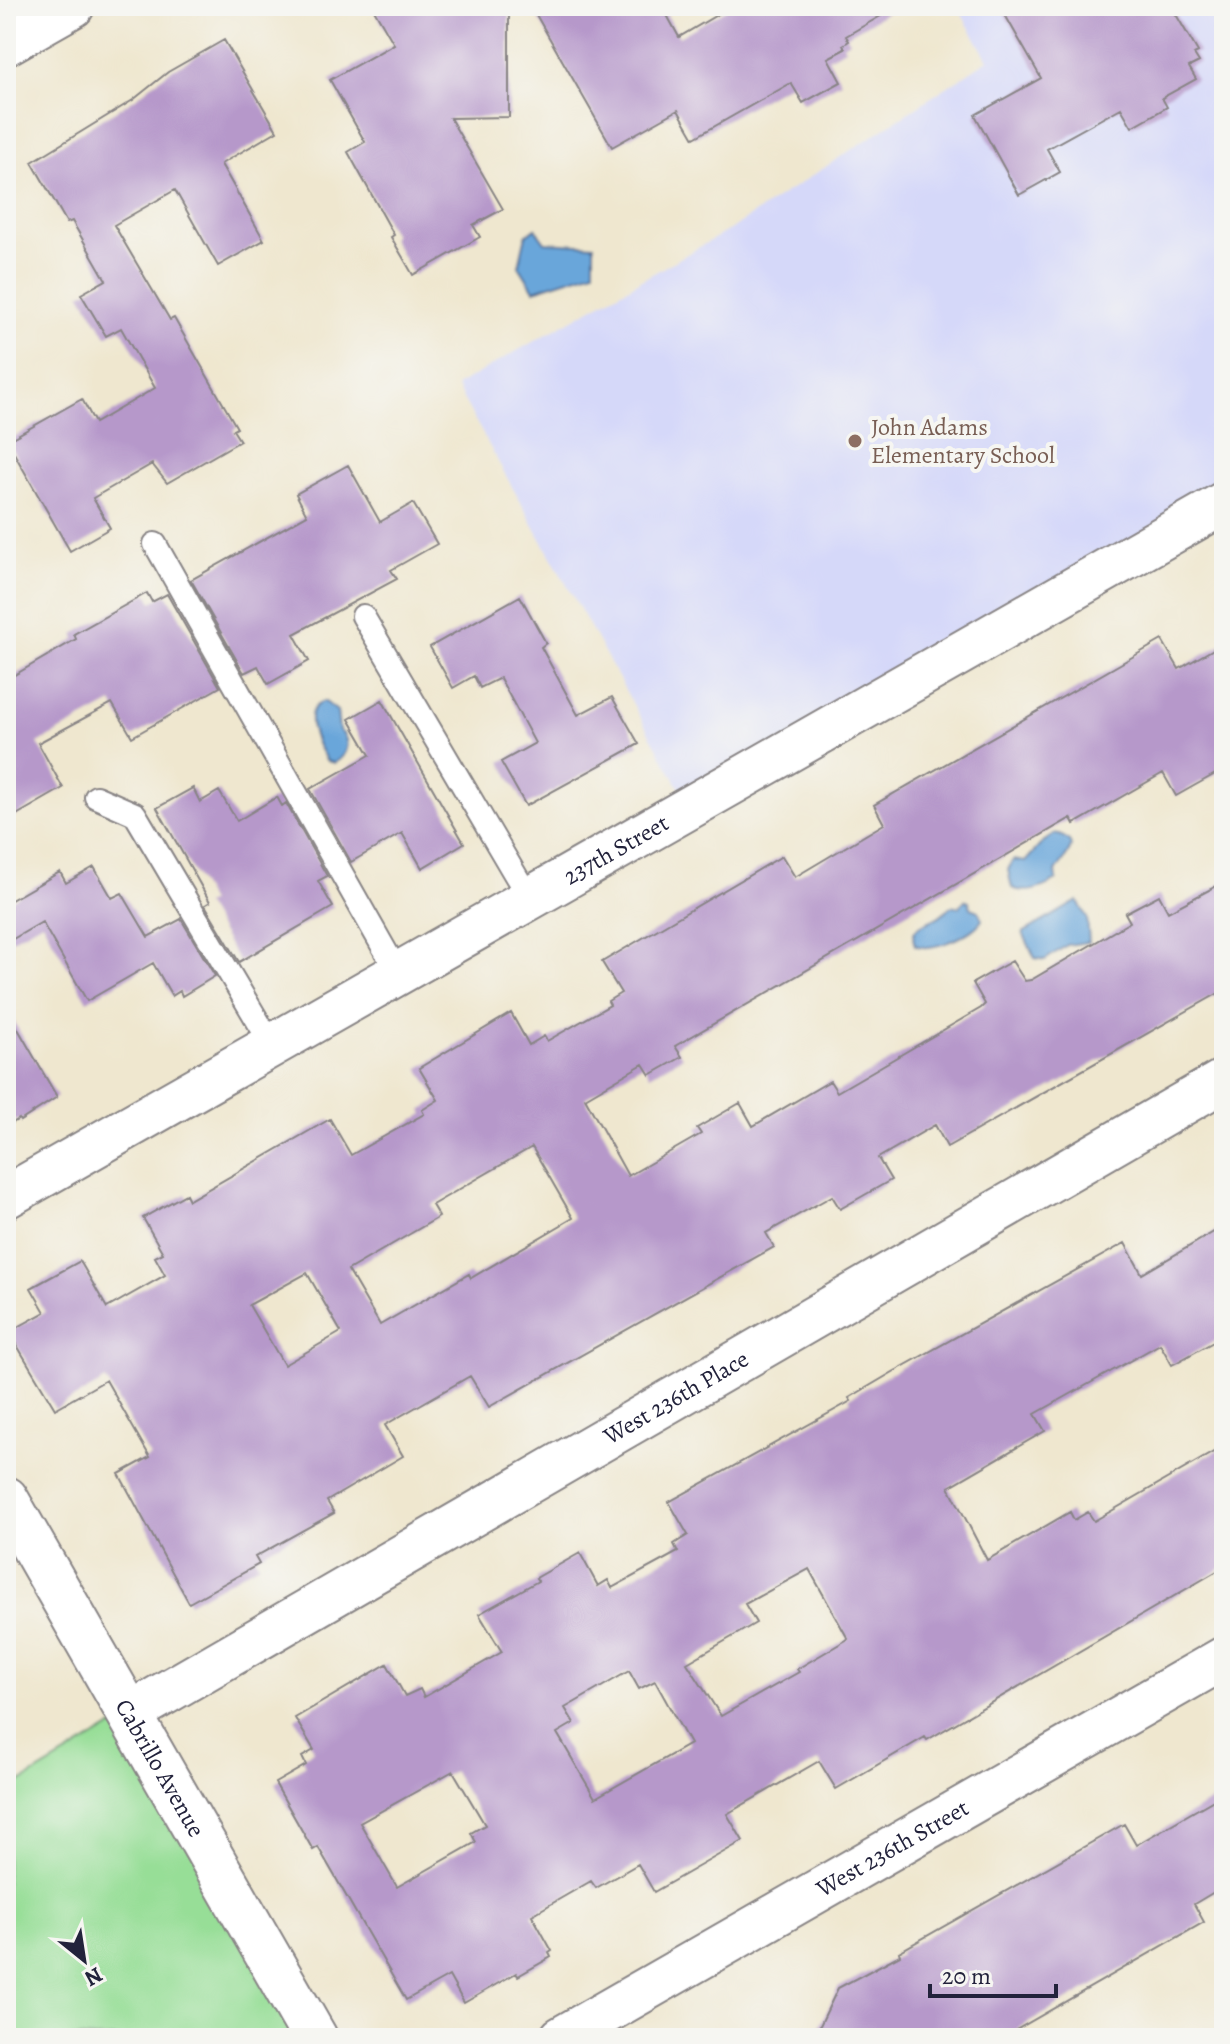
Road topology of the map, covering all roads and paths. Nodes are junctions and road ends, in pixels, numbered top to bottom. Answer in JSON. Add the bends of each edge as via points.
{"nodes":[{"id":1,"x":73,"y":6,"type":"edge"},
{"id":2,"x":6,"y":44,"type":"edge"},
{"id":3,"x":1224,"y":503,"type":"edge"},
{"id":4,"x":155,"y":544,"type":"dead end"},
{"id":5,"x":363,"y":616,"type":"dead end"},
{"id":6,"x":96,"y":797,"type":"dead end"},
{"id":7,"x":529,"y":898,"type":"junction"},
{"id":8,"x":398,"y":973,"type":"junction"},
{"id":9,"x":272,"y":1045,"type":"junction"},
{"id":10,"x":1224,"y":1080,"type":"edge"},
{"id":11,"x":6,"y":1197,"type":"edge"},
{"id":12,"x":6,"y":1499,"type":"edge"},
{"id":13,"x":1224,"y":1658,"type":"edge"},
{"id":14,"x":129,"y":1714,"type":"junction"},
{"id":15,"x":315,"y":2038,"type":"edge"},
{"id":16,"x":561,"y":2038,"type":"edge"}],
"edges":[{"from":1,"to":2,"type":"street"},
{"from":3,"to":7,"type":"street","name":"237th Street"},
{"from":4,"to":8,"type":"lane"},
{"from":5,"to":7,"type":"lane"},
{"from":6,"to":9,"type":"lane","via":[[135,814]]},
{"from":7,"to":8,"type":"street","name":"237th Street"},
{"from":8,"to":9,"type":"street","name":"237th Street"},
{"from":9,"to":11,"type":"street","name":"237th Street"},
{"from":10,"to":14,"type":"street","name":"West 236th Place"},
{"from":12,"to":14,"type":"street","name":"Cabrillo Avenue"},
{"from":13,"to":16,"type":"street","name":"West 236th Street"},
{"from":14,"to":15,"type":"street","name":"Cabrillo Avenue"}]}
